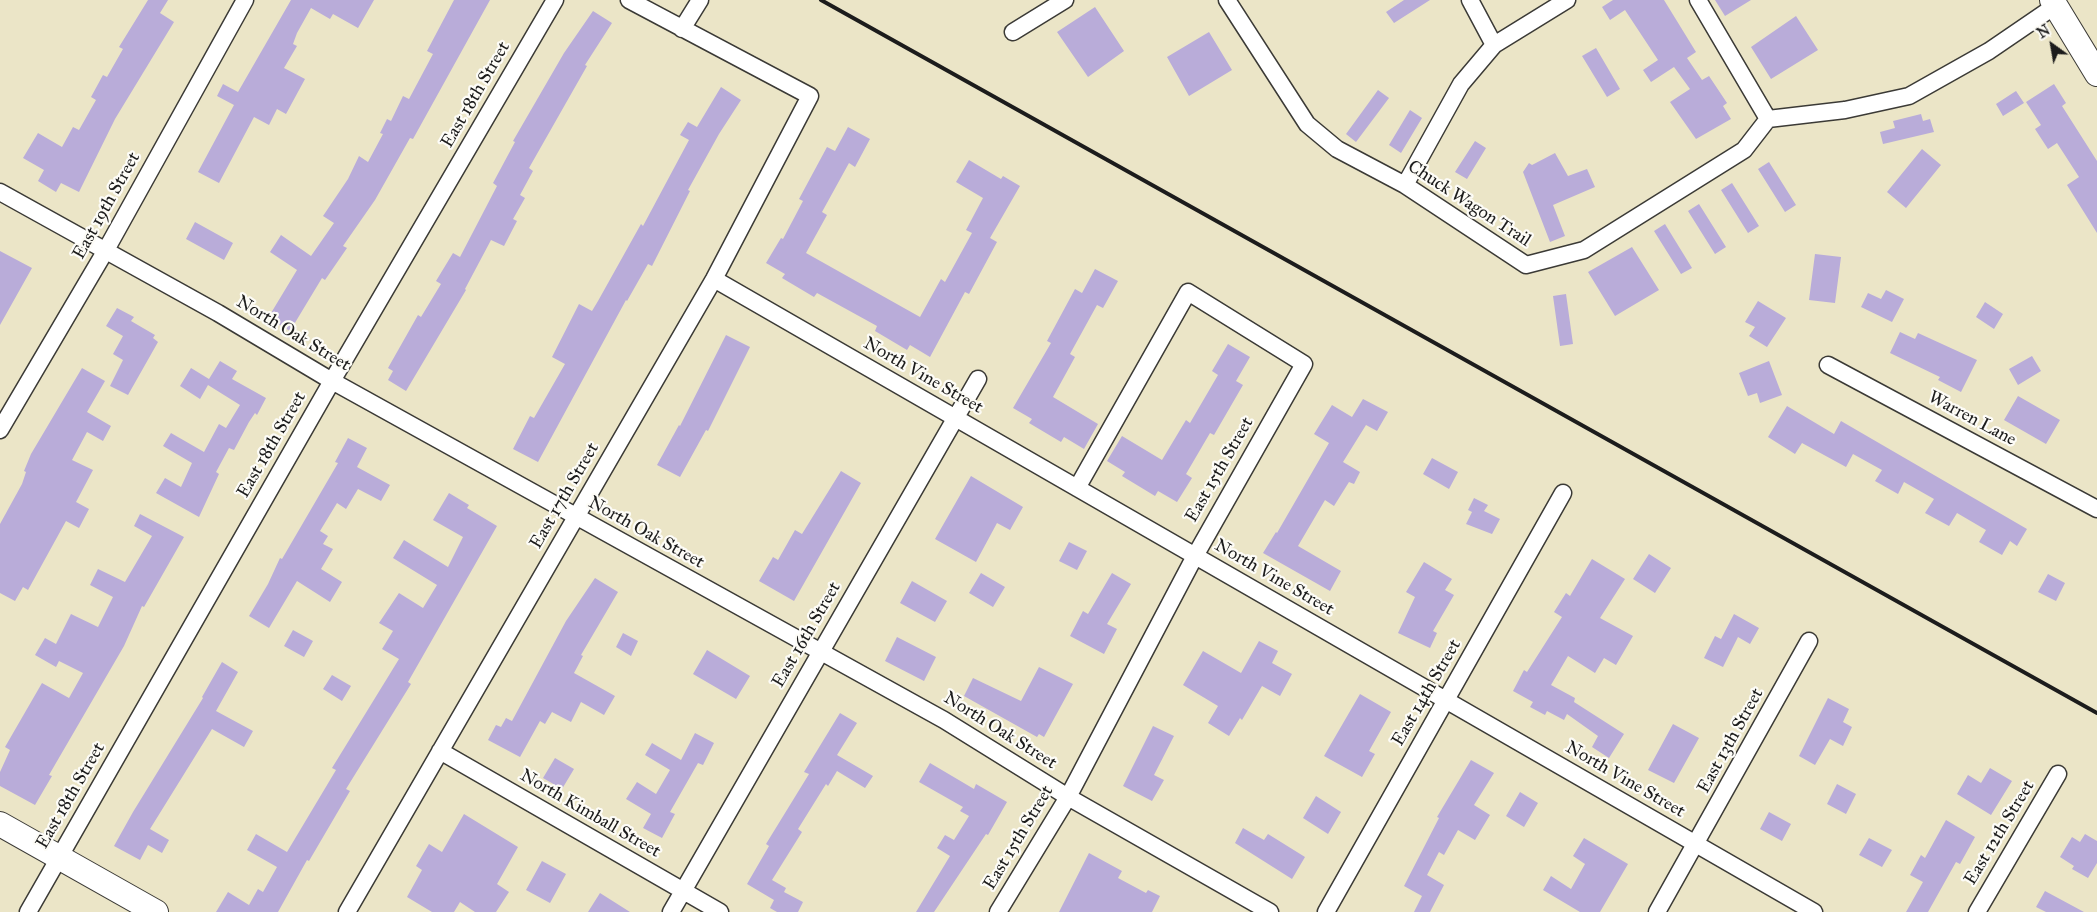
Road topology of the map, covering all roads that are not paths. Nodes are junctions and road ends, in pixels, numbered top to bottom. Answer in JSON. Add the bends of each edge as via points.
{"nodes":[{"id":1,"x":245,"y":0,"type":"edge"},
{"id":2,"x":555,"y":0,"type":"edge"},
{"id":3,"x":628,"y":0,"type":"edge"},
{"id":4,"x":700,"y":0,"type":"edge"},
{"id":5,"x":1065,"y":0,"type":"edge"},
{"id":6,"x":1227,"y":0,"type":"edge"},
{"id":7,"x":1470,"y":0,"type":"edge"},
{"id":8,"x":1567,"y":0,"type":"edge"},
{"id":9,"x":1698,"y":0,"type":"edge"},
{"id":10,"x":2054,"y":3,"type":"edge"},
{"id":11,"x":682,"y":29,"type":"junction"},
{"id":12,"x":1013,"y":32,"type":"dead end"},
{"id":13,"x":1494,"y":44,"type":"junction"},
{"id":14,"x":2097,"y":74,"type":"edge"},
{"id":15,"x":1768,"y":119,"type":"junction"},
{"id":16,"x":1404,"y":185,"type":"junction"},
{"id":17,"x":0,"y":192,"type":"edge"},
{"id":18,"x":106,"y":250,"type":"junction"},
{"id":19,"x":714,"y":279,"type":"junction"},
{"id":20,"x":1828,"y":365,"type":"dead end"},
{"id":21,"x":978,"y":379,"type":"dead end"},
{"id":22,"x":332,"y":381,"type":"junction"},
{"id":23,"x":955,"y":418,"type":"junction"},
{"id":24,"x":0,"y":430,"type":"edge"},
{"id":25,"x":1077,"y":488,"type":"junction"},
{"id":26,"x":1563,"y":492,"type":"dead end"},
{"id":27,"x":2097,"y":509,"type":"edge"},
{"id":28,"x":577,"y":518,"type":"junction"},
{"id":29,"x":1195,"y":556,"type":"junction"},
{"id":30,"x":1809,"y":641,"type":"dead end"},
{"id":31,"x":821,"y":651,"type":"junction"},
{"id":32,"x":1446,"y":700,"type":"junction"},
{"id":33,"x":440,"y":750,"type":"junction"},
{"id":34,"x":2058,"y":774,"type":"dead end"},
{"id":35,"x":1068,"y":797,"type":"junction"},
{"id":36,"x":0,"y":824,"type":"edge"},
{"id":37,"x":1696,"y":844,"type":"junction"},
{"id":38,"x":60,"y":857,"type":"junction"},
{"id":39,"x":684,"y":891,"type":"junction"},
{"id":40,"x":28,"y":912,"type":"edge"},
{"id":41,"x":156,"y":912,"type":"edge"},
{"id":42,"x":347,"y":912,"type":"edge"},
{"id":43,"x":671,"y":912,"type":"edge"},
{"id":44,"x":720,"y":912,"type":"edge"},
{"id":45,"x":998,"y":912,"type":"edge"},
{"id":46,"x":1270,"y":912,"type":"edge"},
{"id":47,"x":1326,"y":912,"type":"edge"},
{"id":48,"x":1657,"y":912,"type":"edge"},
{"id":49,"x":1814,"y":912,"type":"edge"},
{"id":50,"x":1977,"y":912,"type":"edge"}],
"edges":[{"from":1,"to":18,"type":"street","name":"East 19th Street"},
{"from":2,"to":22,"type":"street","name":"East 18th Street"},
{"from":3,"to":11,"type":"street"},
{"from":4,"to":11,"type":"street"},
{"from":5,"to":12,"type":"street"},
{"from":6,"to":16,"type":"street","name":"Chuck Wagon Trail","via":[[1307,124],[1337,149]]},
{"from":7,"to":13,"type":"street"},
{"from":8,"to":13,"type":"street"},
{"from":9,"to":15,"type":"street"},
{"from":10,"to":14,"type":"main road"},
{"from":10,"to":15,"type":"street","via":[[1989,51],[1909,96],[1845,110]]},
{"from":11,"to":19,"type":"street","name":"East 17th Street","via":[[810,96]]},
{"from":13,"to":16,"type":"street","via":[[1461,84]]},
{"from":15,"to":16,"type":"street","name":"Chuck Wagon Trail","via":[[1744,150],[1584,250],[1526,265]]},
{"from":17,"to":18,"type":"street","name":"North Oak Street"},
{"from":18,"to":22,"type":"street","name":"North Oak Street"},
{"from":18,"to":24,"type":"street","name":"East 19th Street"},
{"from":19,"to":23,"type":"street","name":"North Vine Street"},
{"from":19,"to":28,"type":"street","name":"East 17th Street"},
{"from":20,"to":27,"type":"street","name":"Warren Lane"},
{"from":21,"to":23,"type":"street","name":"East 16th Street"},
{"from":22,"to":28,"type":"street","name":"North Oak Street"},
{"from":22,"to":38,"type":"street","name":"East 18th Street"},
{"from":23,"to":25,"type":"street","name":"North Vine Street"},
{"from":23,"to":31,"type":"street","name":"East 16th Street"},
{"from":25,"to":29,"type":"street","name":"North Vine Street"},
{"from":25,"to":29,"type":"street","name":"East 15th Street","via":[[1188,292],[1304,364]]},
{"from":26,"to":32,"type":"street","name":"East 14th Street"},
{"from":28,"to":31,"type":"street","name":"North Oak Street"},
{"from":28,"to":33,"type":"street","name":"East 17th Street"},
{"from":29,"to":32,"type":"street","name":"North Vine Street"},
{"from":29,"to":35,"type":"street","name":"East 15th Street"},
{"from":30,"to":37,"type":"street","name":"East 13th Street"},
{"from":31,"to":35,"type":"street","name":"North Oak Street","via":[[944,720]]},
{"from":31,"to":39,"type":"street","name":"East 16th Street"},
{"from":32,"to":37,"type":"street","name":"North Vine Street"},
{"from":32,"to":47,"type":"street","name":"East 14th Street"},
{"from":33,"to":39,"type":"street","name":"North Kimball Street"},
{"from":33,"to":42,"type":"street","name":"East 17th Street"},
{"from":34,"to":50,"type":"street","name":"East 12th Street"},
{"from":35,"to":45,"type":"street","name":"East 15th Street"},
{"from":35,"to":46,"type":"street","name":"North Oak Street"},
{"from":36,"to":38,"type":"main road"},
{"from":37,"to":48,"type":"street","name":"East 13th Street"},
{"from":37,"to":49,"type":"street","name":"North Vine Street"},
{"from":38,"to":40,"type":"street","name":"East 18th Street"},
{"from":38,"to":41,"type":"main road"},
{"from":39,"to":43,"type":"street","name":"East 16th Street"},
{"from":39,"to":44,"type":"street","name":"North Kimball Street"}]}
